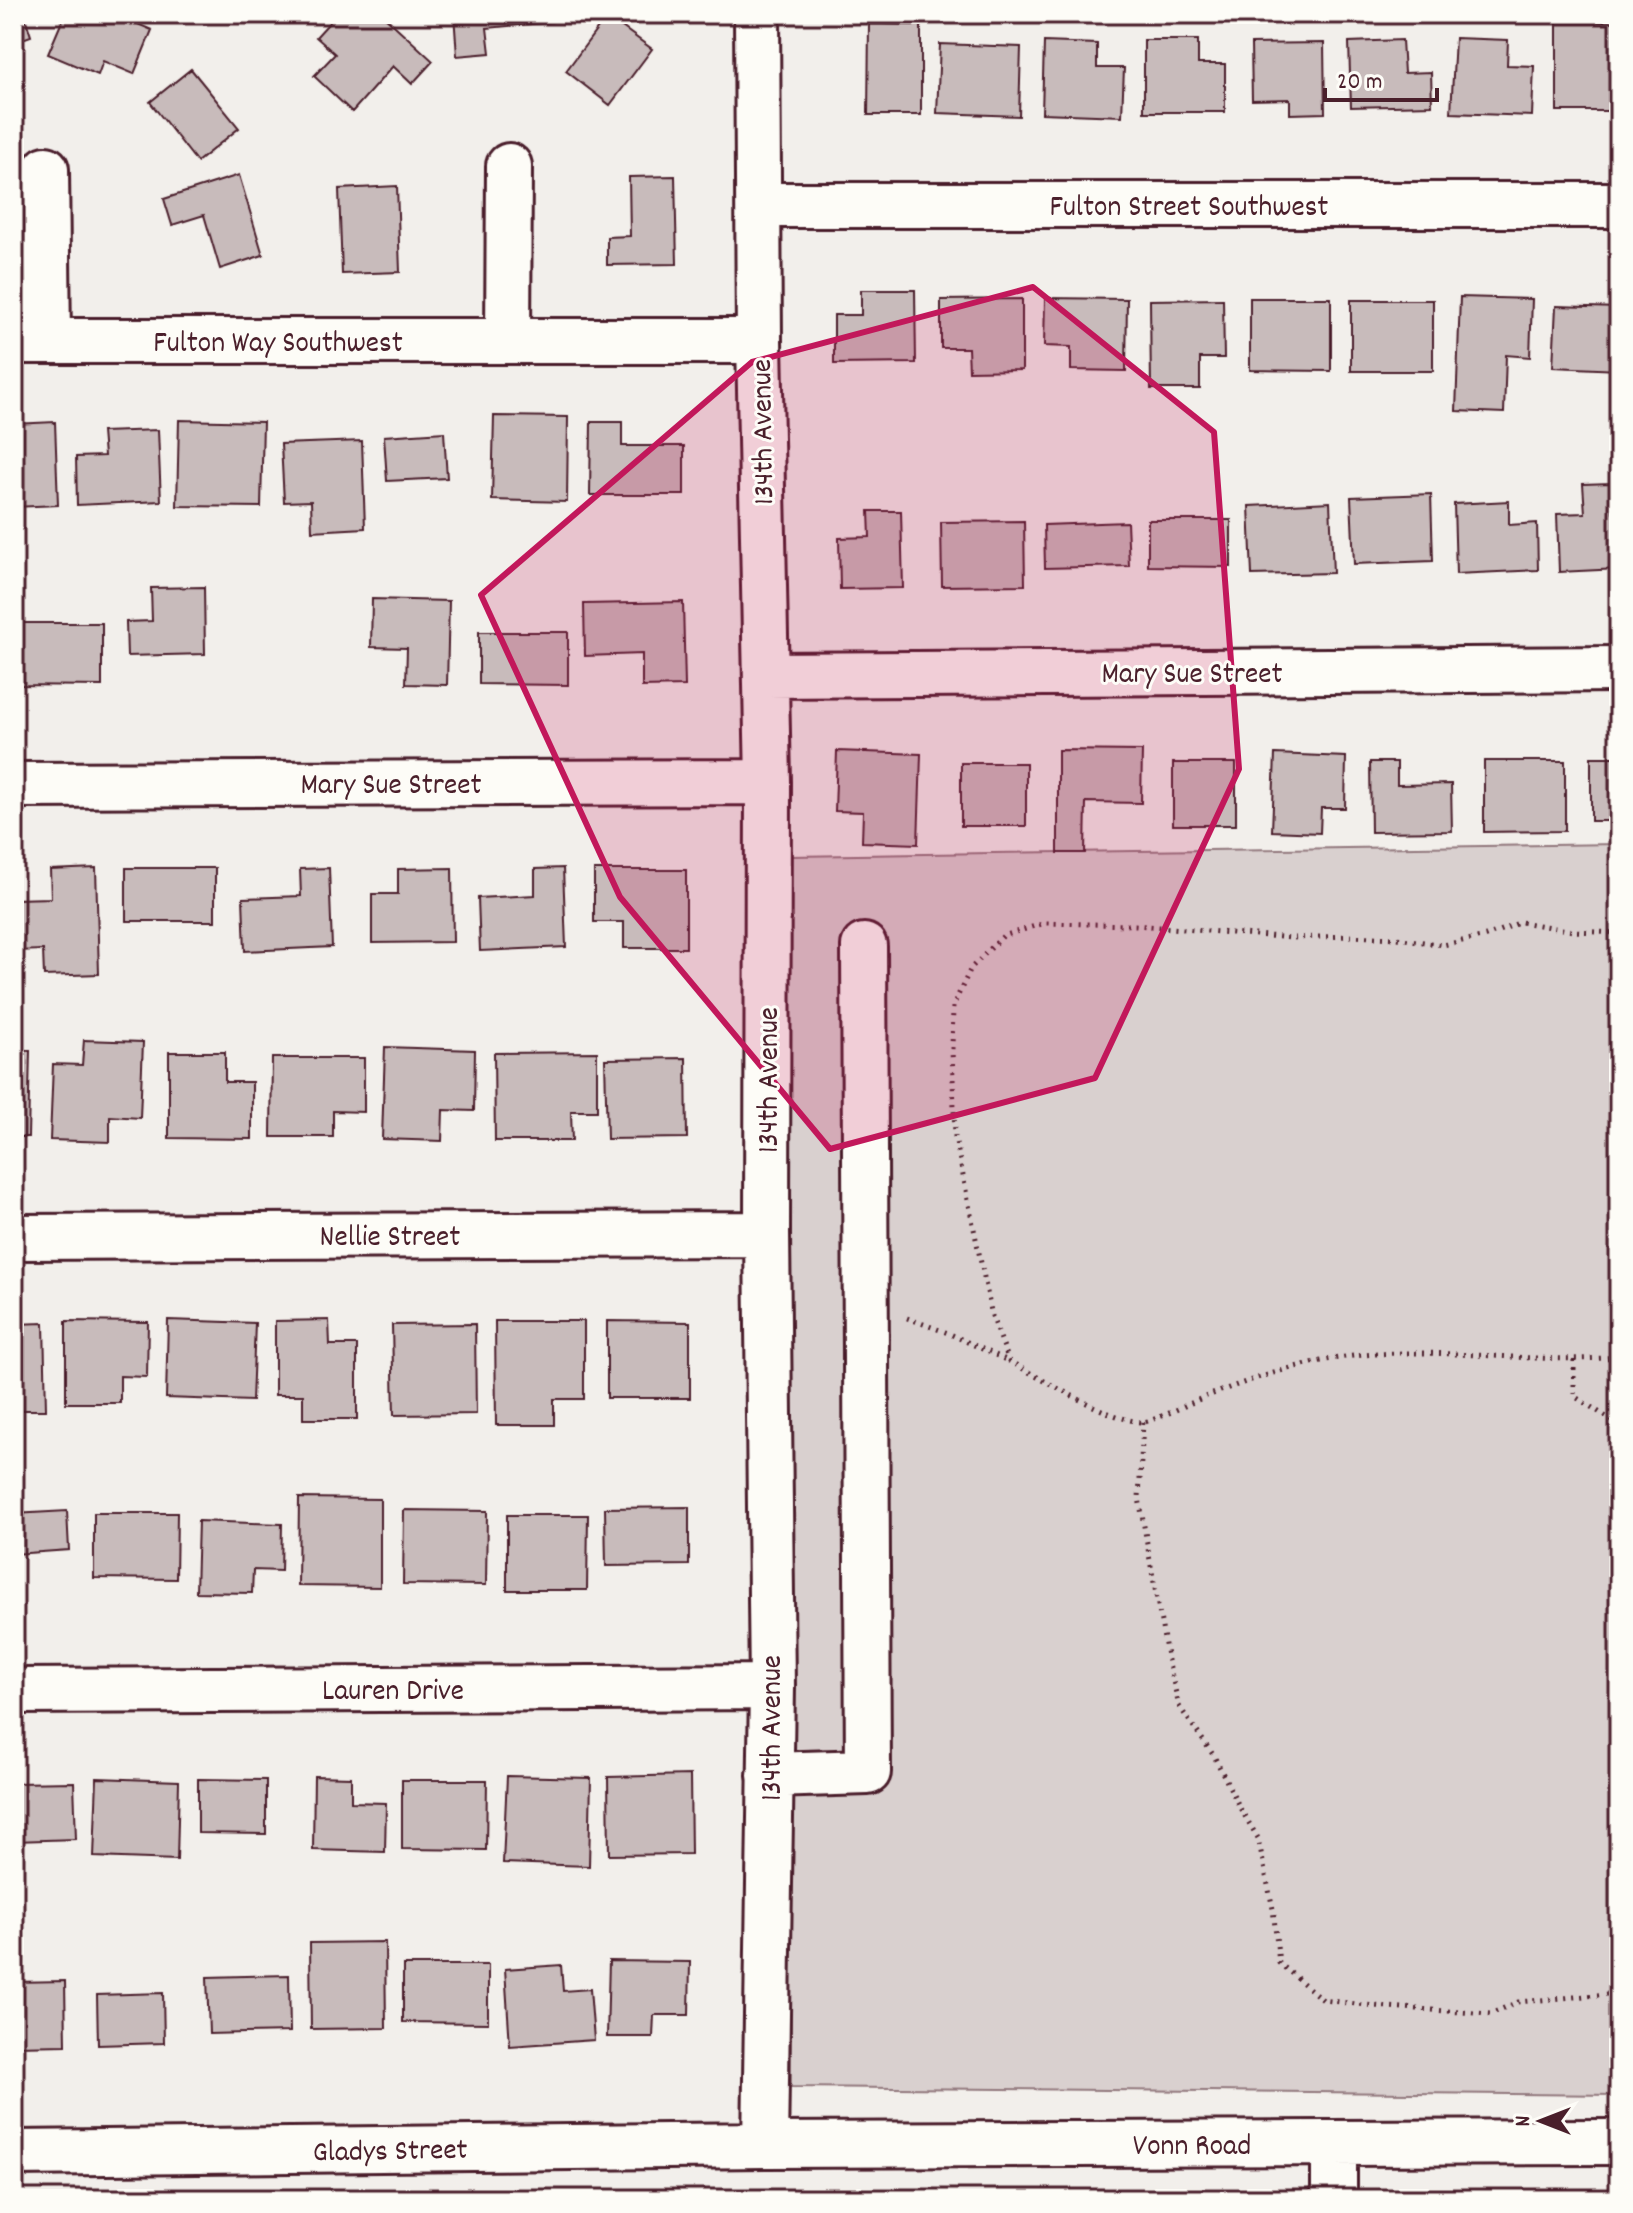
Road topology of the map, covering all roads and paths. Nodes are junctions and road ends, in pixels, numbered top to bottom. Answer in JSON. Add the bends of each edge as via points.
{"nodes":[{"id":1,"x":757,"y":14,"type":"edge"},
{"id":2,"x":509,"y":166,"type":"dead end"},
{"id":3,"x":46,"y":169,"type":"dead end"},
{"id":4,"x":759,"y":205,"type":"junction"},
{"id":5,"x":1619,"y":205,"type":"edge"},
{"id":6,"x":31,"y":341,"type":"edge"},
{"id":7,"x":508,"y":341,"type":"junction"},
{"id":8,"x":759,"y":341,"type":"junction"},
{"id":9,"x":1619,"y":669,"type":"edge"},
{"id":10,"x":766,"y":675,"type":"junction"},
{"id":11,"x":768,"y":782,"type":"junction"},
{"id":12,"x":14,"y":785,"type":"edge"},
{"id":13,"x":1619,"y":933,"type":"edge"},
{"id":14,"x":864,"y":946,"type":"dead end"},
{"id":15,"x":767,"y":1234,"type":"junction"},
{"id":16,"x":14,"y":1237,"type":"edge"},
{"id":17,"x":865,"y":1303,"type":"junction"},
{"id":18,"x":1619,"y":1357,"type":"edge"},
{"id":19,"x":1574,"y":1360,"type":"junction"},
{"id":20,"x":1009,"y":1361,"type":"junction"},
{"id":21,"x":1143,"y":1422,"type":"junction"},
{"id":22,"x":1619,"y":1425,"type":"edge"},
{"id":23,"x":772,"y":1687,"type":"junction"},
{"id":24,"x":14,"y":1691,"type":"edge"},
{"id":25,"x":770,"y":1775,"type":"junction"},
{"id":26,"x":1619,"y":1993,"type":"edge"},
{"id":27,"x":1619,"y":2142,"type":"edge"},
{"id":28,"x":1334,"y":2144,"type":"junction"},
{"id":29,"x":765,"y":2145,"type":"junction"},
{"id":30,"x":14,"y":2153,"type":"edge"},
{"id":31,"x":1334,"y":2199,"type":"edge"}],
"edges":[{"from":1,"to":4,"type":"street","name":"134th Avenue"},
{"from":2,"to":7,"type":"street"},
{"from":3,"to":6,"type":"street","name":"Fulton Way Southwest"},
{"from":4,"to":5,"type":"street","name":"Fulton Street Southwest"},
{"from":4,"to":8,"type":"street","name":"134th Avenue"},
{"from":6,"to":7,"type":"street","name":"Fulton Way Southwest"},
{"from":7,"to":8,"type":"street","name":"Fulton Way Southwest"},
{"from":8,"to":10,"type":"street","name":"134th Avenue"},
{"from":9,"to":10,"type":"street","name":"Mary Sue Street"},
{"from":10,"to":11,"type":"street","name":"134th Avenue"},
{"from":11,"to":12,"type":"street","name":"Mary Sue Street"},
{"from":11,"to":15,"type":"street","name":"134th Avenue"},
{"from":13,"to":20,"type":"path","via":[[1521,922],[1443,945],[1397,938],[1292,938],[1045,923],[1003,936],[971,968],[953,1006],[952,1050],[955,1137],[992,1316]]},
{"from":14,"to":17,"type":"street"},
{"from":15,"to":16,"type":"street","name":"Nellie Street"},
{"from":15,"to":23,"type":"street","name":"134th Avenue"},
{"from":17,"to":20,"type":"path"},
{"from":17,"to":25,"type":"street","via":[[868,1772]]},
{"from":18,"to":19,"type":"path"},
{"from":19,"to":21,"type":"path","via":[[1402,1352],[1333,1358],[1212,1394]]},
{"from":19,"to":22,"type":"path","via":[[1574,1396]]},
{"from":20,"to":21,"type":"path","via":[[1111,1413]]},
{"from":21,"to":26,"type":"path","via":[[1139,1498],[1179,1706],[1214,1756],[1258,1838],[1279,1963],[1323,2000],[1374,2006],[1490,2014],[1518,2002]]},
{"from":23,"to":24,"type":"street","name":"Lauren Drive"},
{"from":23,"to":25,"type":"street","name":"134th Avenue"},
{"from":25,"to":29,"type":"street","name":"134th Avenue"},
{"from":27,"to":28,"type":"street","name":"Vonn Road"},
{"from":28,"to":29,"type":"street","name":"Vonn Road"},
{"from":28,"to":31,"type":"street"},
{"from":29,"to":30,"type":"street","name":"Gladys Street"}]}
